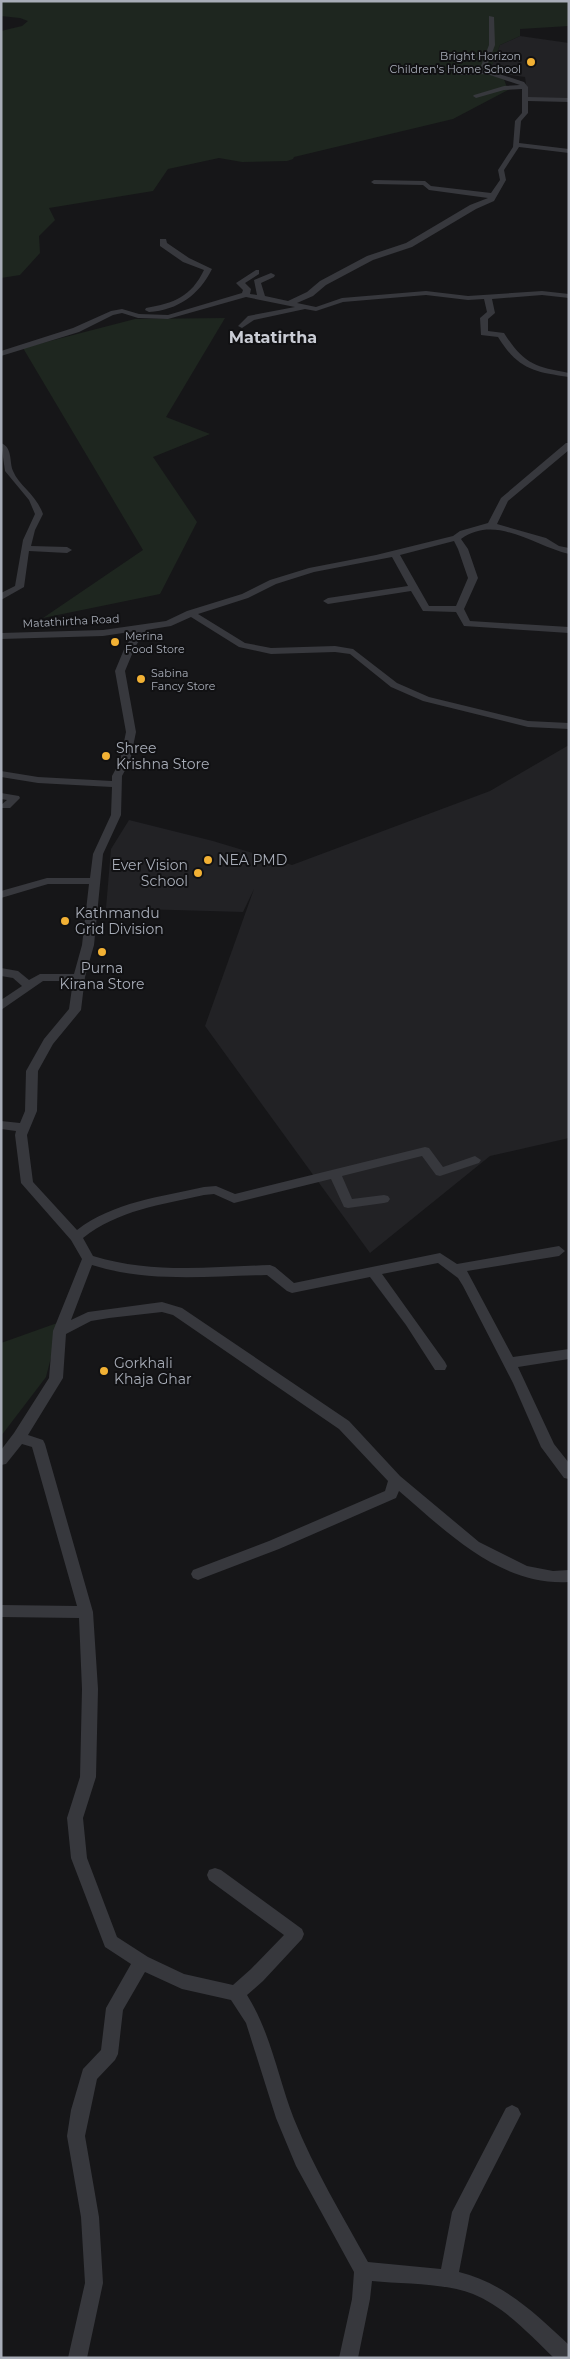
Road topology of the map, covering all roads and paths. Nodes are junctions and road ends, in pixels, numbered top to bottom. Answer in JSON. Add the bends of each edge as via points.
{"nodes":[{"id":1,"x":491,"y":17,"type":"dead end"},
{"id":2,"x":487,"y":72,"type":"junction"},
{"id":3,"x":459,"y":73,"type":"dead end"},
{"id":4,"x":525,"y":87,"type":"junction"},
{"id":5,"x":476,"y":96,"type":"dead end"},
{"id":6,"x":525,"y":99,"type":"junction"},
{"id":7,"x":569,"y":100,"type":"edge"},
{"id":8,"x":516,"y":147,"type":"junction"},
{"id":9,"x":569,"y":151,"type":"edge"},
{"id":10,"x":374,"y":182,"type":"dead end"},
{"id":11,"x":492,"y":195,"type":"junction"},
{"id":12,"x":163,"y":241,"type":"dead end"},
{"id":13,"x":256,"y":272,"type":"dead end"},
{"id":14,"x":271,"y":275,"type":"dead end"},
{"id":15,"x":246,"y":295,"type":"junction"},
{"id":16,"x":569,"y":296,"type":"edge"},
{"id":17,"x":261,"y":297,"type":"junction"},
{"id":18,"x":488,"y":298,"type":"junction"},
{"id":19,"x":288,"y":304,"type":"junction"},
{"id":20,"x":304,"y":308,"type":"junction"},
{"id":21,"x":122,"y":311,"type":"junction"},
{"id":22,"x":242,"y":326,"type":"dead end"},
{"id":23,"x":3,"y":356,"type":"edge"},
{"id":24,"x":569,"y":375,"type":"edge"},
{"id":25,"x":1,"y":445,"type":"edge"},
{"id":26,"x":569,"y":445,"type":"edge"},
{"id":27,"x":492,"y":525,"type":"junction"},
{"id":28,"x":456,"y":538,"type":"junction"},
{"id":29,"x":26,"y":548,"type":"junction"},
{"id":30,"x":68,"y":550,"type":"dead end"},
{"id":31,"x":569,"y":551,"type":"edge"},
{"id":32,"x":395,"y":554,"type":"junction"},
{"id":33,"x":413,"y":588,"type":"junction"},
{"id":34,"x":1,"y":598,"type":"edge"},
{"id":35,"x":328,"y":601,"type":"dead end"},
{"id":36,"x":459,"y":609,"type":"junction"},
{"id":37,"x":190,"y":613,"type":"junction"},
{"id":38,"x":142,"y":629,"type":"junction"},
{"id":39,"x":569,"y":630,"type":"edge"},
{"id":40,"x":1,"y":636,"type":"edge"},
{"id":41,"x":569,"y":726,"type":"edge"},
{"id":42,"x":1,"y":774,"type":"edge"},
{"id":43,"x":117,"y":784,"type":"junction"},
{"id":44,"x":1,"y":796,"type":"edge"},
{"id":45,"x":6,"y":806,"type":"dead end"},
{"id":46,"x":95,"y":881,"type":"junction"},
{"id":47,"x":1,"y":895,"type":"edge"},
{"id":48,"x":1,"y":972,"type":"edge"},
{"id":49,"x":79,"y":977,"type":"junction"},
{"id":50,"x":28,"y":986,"type":"junction"},
{"id":51,"x":1,"y":1006,"type":"edge"},
{"id":52,"x":1,"y":1125,"type":"edge"},
{"id":53,"x":23,"y":1128,"type":"junction"},
{"id":54,"x":475,"y":1160,"type":"dead end"},
{"id":55,"x":335,"y":1173,"type":"junction"},
{"id":56,"x":384,"y":1199,"type":"dead end"},
{"id":57,"x":76,"y":1237,"type":"junction"},
{"id":58,"x":558,"y":1251,"type":"dead end"},
{"id":59,"x":88,"y":1259,"type":"junction"},
{"id":60,"x":455,"y":1269,"type":"junction"},
{"id":61,"x":373,"y":1270,"type":"junction"},
{"id":62,"x":60,"y":1331,"type":"junction"},
{"id":63,"x":569,"y":1354,"type":"edge"},
{"id":64,"x":509,"y":1362,"type":"junction"},
{"id":65,"x":440,"y":1366,"type":"dead end"},
{"id":66,"x":20,"y":1437,"type":"junction"},
{"id":67,"x":1,"y":1460,"type":"edge"},
{"id":68,"x":569,"y":1474,"type":"edge"},
{"id":69,"x":395,"y":1480,"type":"junction"},
{"id":70,"x":198,"y":1574,"type":"dead end"},
{"id":71,"x":569,"y":1576,"type":"edge"},
{"id":72,"x":1,"y":1611,"type":"edge"},
{"id":73,"x":86,"y":1612,"type":"junction"},
{"id":74,"x":214,"y":1875,"type":"dead end"},
{"id":75,"x":142,"y":1962,"type":"junction"},
{"id":76,"x":236,"y":1992,"type":"junction"},
{"id":77,"x":512,"y":2114,"type":"dead end"},
{"id":78,"x":363,"y":2271,"type":"junction"},
{"id":79,"x":448,"y":2280,"type":"junction"},
{"id":80,"x":77,"y":2358,"type":"edge"},
{"id":81,"x":348,"y":2358,"type":"edge"},
{"id":82,"x":568,"y":2358,"type":"edge"}],
"edges":[{"from":1,"to":2,"type":"street","via":[[492,45],[484,66]]},
{"from":2,"to":3,"type":"street"},
{"from":2,"to":4,"type":"street","via":[[518,80]]},
{"from":4,"to":5,"type":"street","via":[[504,88]]},
{"from":4,"to":6,"type":"street"},
{"from":6,"to":7,"type":"street"},
{"from":6,"to":8,"type":"street","via":[[525,115],[518,121]]},
{"from":8,"to":9,"type":"street"},
{"from":8,"to":11,"type":"street","via":[[501,170],[503,180]]},
{"from":10,"to":11,"type":"street","via":[[425,183],[429,188]]},
{"from":11,"to":19,"type":"street","via":[[409,246],[370,258]]},
{"from":12,"to":21,"type":"street","via":[[186,260],[208,269],[206,276],[173,306]]},
{"from":13,"to":15,"type":"street","via":[[240,283],[247,289]]},
{"from":14,"to":17,"type":"street","via":[[257,282]]},
{"from":15,"to":17,"type":"street"},
{"from":15,"to":21,"type":"street","via":[[168,317],[138,316]]},
{"from":16,"to":18,"type":"street","via":[[542,293]]},
{"from":17,"to":19,"type":"street"},
{"from":18,"to":20,"type":"street","via":[[426,293],[349,299],[316,309]]},
{"from":18,"to":24,"type":"street","via":[[491,312],[484,318],[484,333],[500,335],[511,354],[527,366]]},
{"from":19,"to":20,"type":"street"},
{"from":20,"to":22,"type":"street","via":[[251,318]]},
{"from":21,"to":23,"type":"street"},
{"from":25,"to":29,"type":"street","via":[[6,451],[10,472],[35,500],[39,514]]},
{"from":26,"to":27,"type":"street","via":[[504,500]]},
{"from":27,"to":28,"type":"street","name":"Matathirtha Road"},
{"from":27,"to":31,"type":"street"},
{"from":28,"to":32,"type":"street","name":"Matathirtha Road"},
{"from":28,"to":36,"type":"street","via":[[473,578]]},
{"from":29,"to":30,"type":"street"},
{"from":29,"to":34,"type":"street","via":[[19,587]]},
{"from":32,"to":33,"type":"street"},
{"from":32,"to":37,"type":"street","name":"Matathirtha Road","via":[[312,570],[273,582],[246,596]]},
{"from":33,"to":35,"type":"street"},
{"from":33,"to":36,"type":"street","via":[[426,609]]},
{"from":36,"to":39,"type":"street","via":[[468,624]]},
{"from":37,"to":38,"type":"street","name":"Matathirtha Road","via":[[168,624]]},
{"from":37,"to":41,"type":"street","via":[[242,645],[272,652],[336,649],[353,652],[394,685],[426,698],[528,724]]},
{"from":38,"to":40,"type":"street","name":"Matathirtha Road"},
{"from":38,"to":43,"type":"street","via":[[120,671],[131,732]]},
{"from":42,"to":43,"type":"street","via":[[38,780]]},
{"from":43,"to":46,"type":"street","via":[[116,814],[98,854]]},
{"from":44,"to":45,"type":"street","via":[[16,798]]},
{"from":46,"to":47,"type":"street","via":[[47,881]]},
{"from":46,"to":49,"type":"street","via":[[88,945]]},
{"from":48,"to":50,"type":"street","via":[[20,976]]},
{"from":49,"to":50,"type":"street","via":[[40,978]]},
{"from":49,"to":53,"type":"street","via":[[75,1010],[48,1042],[32,1071],[31,1111]]},
{"from":50,"to":51,"type":"street"},
{"from":52,"to":53,"type":"street"},
{"from":53,"to":57,"type":"street","via":[[21,1143],[27,1183]]},
{"from":54,"to":55,"type":"street","via":[[440,1172],[425,1151]]},
{"from":55,"to":56,"type":"street","via":[[348,1204]]},
{"from":55,"to":57,"type":"street","via":[[234,1198],[216,1190],[122,1210],[95,1222]]},
{"from":57,"to":59,"type":"street"},
{"from":58,"to":60,"type":"street"},
{"from":59,"to":61,"type":"street","via":[[110,1268],[147,1273],[270,1270],[292,1288]]},
{"from":59,"to":62,"type":"street"},
{"from":60,"to":61,"type":"street","via":[[440,1258]]},
{"from":60,"to":64,"type":"street","via":[[469,1284]]},
{"from":61,"to":65,"type":"street"},
{"from":62,"to":66,"type":"street","via":[[56,1378]]},
{"from":62,"to":69,"type":"street","via":[[88,1317],[109,1313],[162,1307],[177,1311],[344,1425]]},
{"from":63,"to":64,"type":"street"},
{"from":64,"to":68,"type":"street","via":[[548,1447]]},
{"from":66,"to":67,"type":"street"},
{"from":66,"to":73,"type":"street","via":[[38,1444]]},
{"from":69,"to":70,"type":"street","via":[[391,1494]]},
{"from":69,"to":71,"type":"street","via":[[474,1546],[524,1571],[553,1577]]},
{"from":72,"to":73,"type":"street"},
{"from":73,"to":75,"type":"street","via":[[90,1689],[88,1777],[75,1818],[79,1858],[112,1942]]},
{"from":74,"to":76,"type":"street","via":[[296,1934]]},
{"from":75,"to":76,"type":"street","via":[[182,1981]]},
{"from":75,"to":80,"type":"street","via":[[115,2008],[109,2054],[89,2075],[80,2110],[76,2136],[90,2217],[94,2283]]},
{"from":76,"to":78,"type":"street","via":[[253,2020],[302,2160]]},
{"from":77,"to":79,"type":"street","via":[[461,2212]]},
{"from":78,"to":79,"type":"street"},
{"from":78,"to":81,"type":"street","via":[[361,2300]]},
{"from":79,"to":82,"type":"street","via":[[480,2287],[503,2300]]}]}
